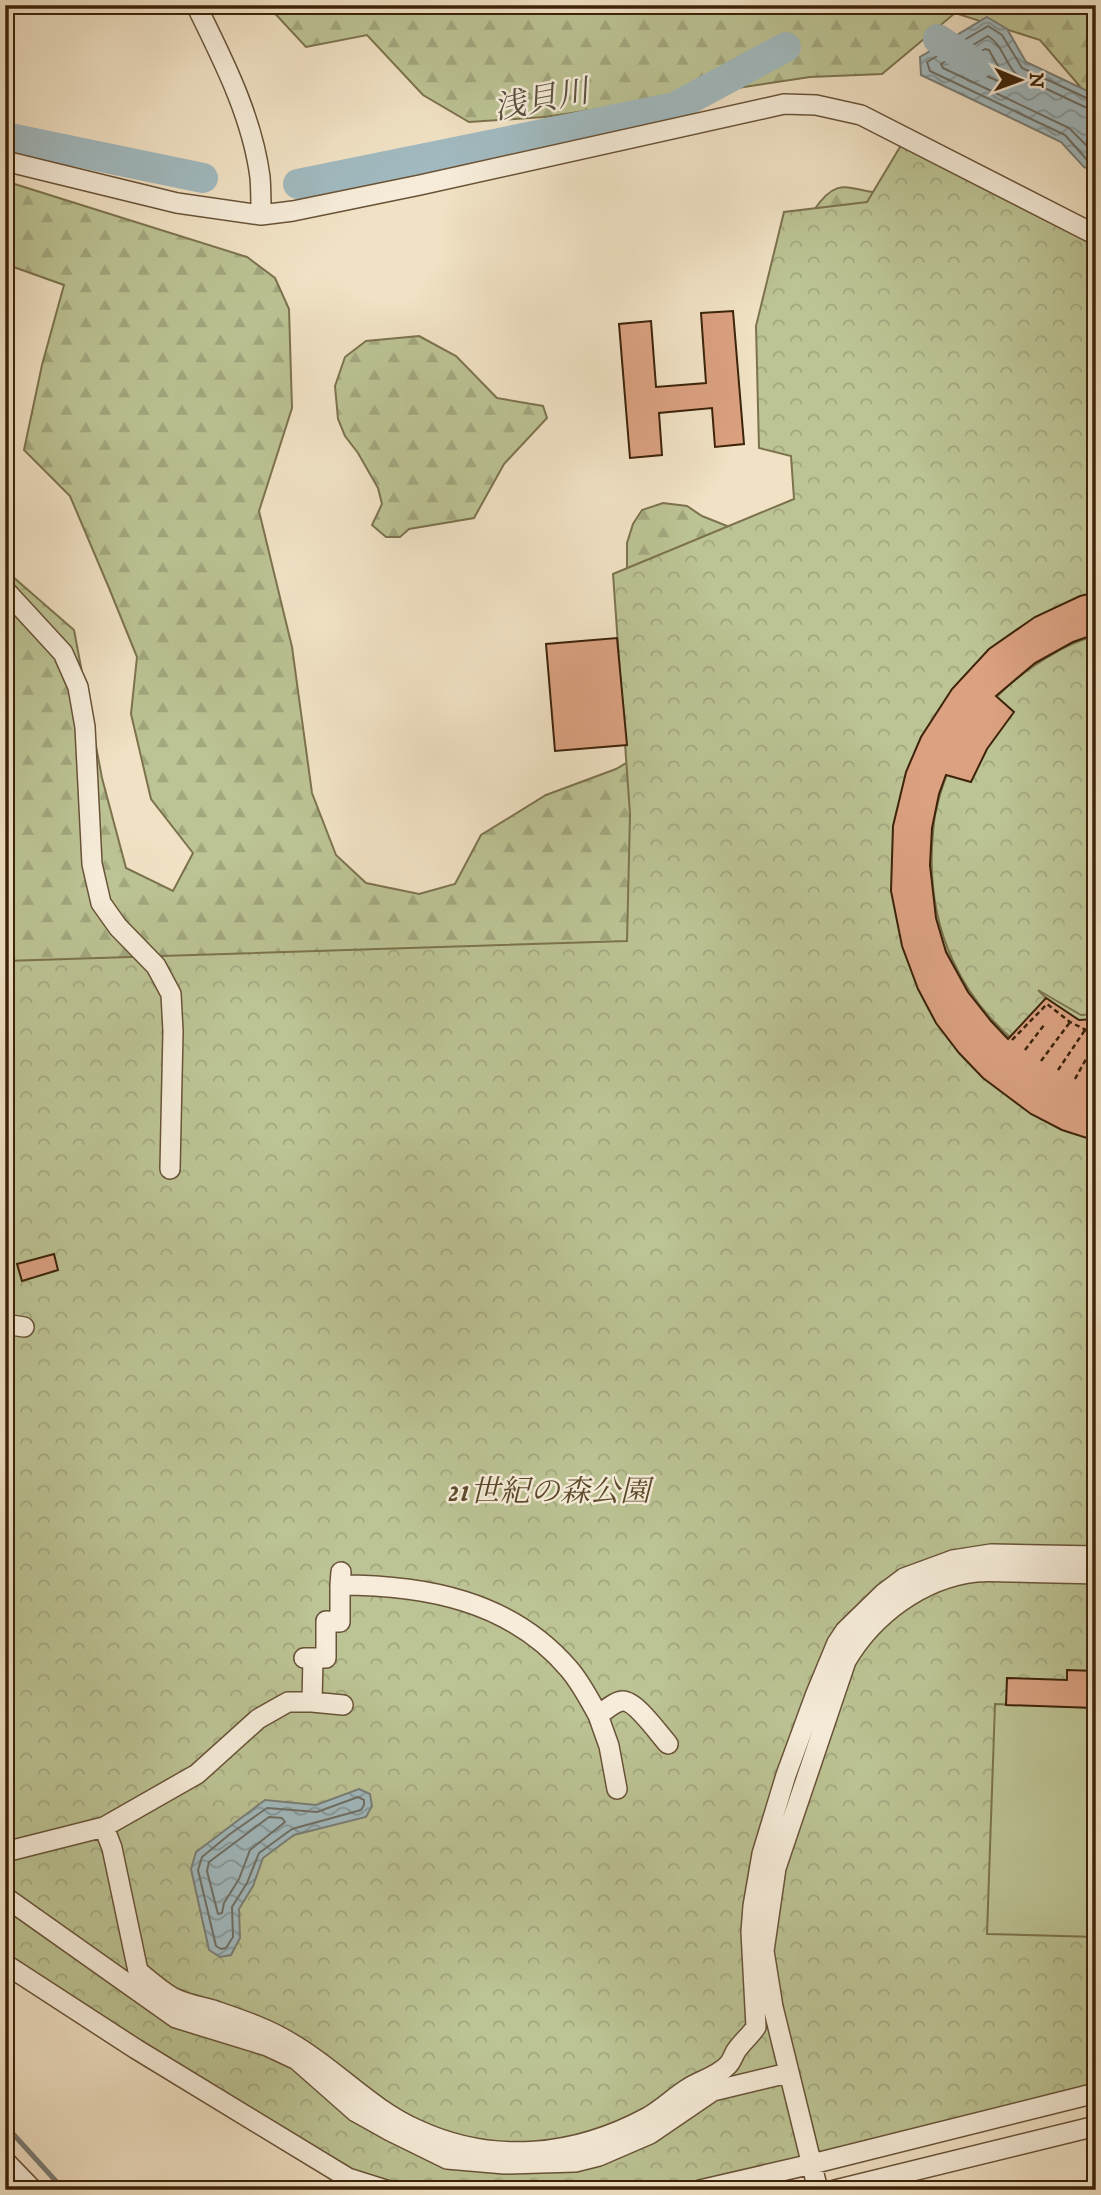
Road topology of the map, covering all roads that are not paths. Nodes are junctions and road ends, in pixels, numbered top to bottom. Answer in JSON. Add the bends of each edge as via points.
{"nodes":[{"id":1,"x":197,"y":5,"type":"edge"},
{"id":2,"x":5,"y":161,"type":"edge"},
{"id":3,"x":261,"y":215,"type":"junction"},
{"id":4,"x":1096,"y":235,"type":"edge"},
{"id":5,"x":5,"y":590,"type":"edge"},
{"id":6,"x":170,"y":1169,"type":"dead end"},
{"id":7,"x":1096,"y":1556,"type":"edge"},
{"id":8,"x":1096,"y":1574,"type":"edge"},
{"id":9,"x":312,"y":1702,"type":"junction"},
{"id":10,"x":343,"y":1705,"type":"dead end"},
{"id":11,"x":598,"y":1715,"type":"junction"},
{"id":12,"x":668,"y":1744,"type":"dead end"},
{"id":13,"x":617,"y":1790,"type":"dead end"},
{"id":14,"x":104,"y":1827,"type":"junction"},
{"id":15,"x":5,"y":1852,"type":"edge"},
{"id":16,"x":5,"y":1897,"type":"edge"},
{"id":17,"x":5,"y":1964,"type":"edge"},
{"id":18,"x":788,"y":2073,"type":"junction"},
{"id":19,"x":1096,"y":2093,"type":"edge"},
{"id":20,"x":1096,"y":2126,"type":"edge"},
{"id":21,"x":5,"y":2161,"type":"edge"},
{"id":22,"x":812,"y":2164,"type":"junction"},
{"id":23,"x":877,"y":2185,"type":"edge"},
{"id":24,"x":33,"y":2190,"type":"edge"},
{"id":25,"x":386,"y":2190,"type":"edge"},
{"id":26,"x":700,"y":2190,"type":"edge"},
{"id":27,"x":818,"y":2190,"type":"edge"},
{"id":28,"x":835,"y":2190,"type":"edge"}],
"edges":[{"from":1,"to":3,"type":"street","via":[[226,66],[254,148]]},
{"from":2,"to":3,"type":"street","via":[[177,203]]},
{"from":3,"to":4,"type":"street","via":[[420,185],[784,104],[817,105],[860,115]]},
{"from":5,"to":6,"type":"street","via":[[63,653],[78,687],[85,727],[92,864],[101,903],[156,966],[171,994]]},
{"from":7,"to":14,"type":"street","via":[[991,1555],[953,1560],[904,1578],[845,1631],[815,1696],[762,1854],[751,1932],[756,2026],[729,2065],[652,2115],[600,2138],[515,2153],[436,2138],[377,2108],[290,2042],[172,1997],[138,1971]]},
{"from":8,"to":18,"type":"street","via":[[977,1572],[944,1579],[904,1600],[872,1625],[846,1661],[776,1868],[769,1905],[764,1951]]},
{"from":9,"to":10,"type":"street"},
{"from":9,"to":11,"type":"street","via":[[309,1658],[326,1658],[326,1621],[340,1622],[341,1579],[439,1593],[497,1613],[556,1655]]},
{"from":9,"to":14,"type":"street","via":[[288,1702],[258,1719],[197,1774]]},
{"from":11,"to":12,"type":"street","via":[[620,1702],[634,1705]]},
{"from":11,"to":13,"type":"street"},
{"from":14,"to":15,"type":"street"},
{"from":16,"to":18,"type":"street","via":[[176,2018],[297,2060],[356,2112],[447,2158],[505,2164],[575,2162],[650,2134],[713,2091]]},
{"from":17,"to":25,"type":"street","via":[[348,2178]]},
{"from":18,"to":22,"type":"street"},
{"from":19,"to":22,"type":"street"},
{"from":20,"to":23,"type":"street"},
{"from":21,"to":24,"type":"street"},
{"from":22,"to":26,"type":"street"},
{"from":22,"to":27,"type":"street"},
{"from":23,"to":28,"type":"street"}]}
